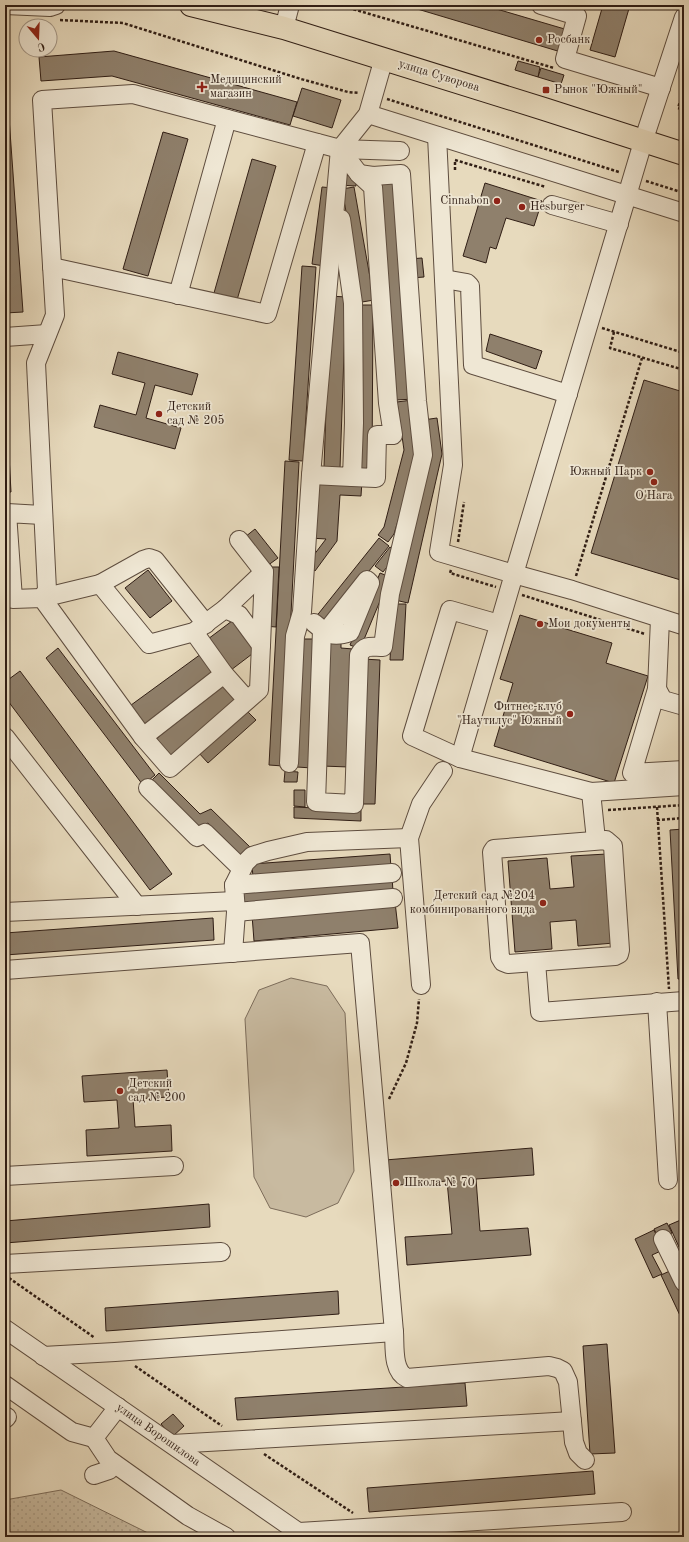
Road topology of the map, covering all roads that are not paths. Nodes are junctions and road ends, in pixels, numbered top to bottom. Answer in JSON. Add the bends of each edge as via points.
{"nodes":[{"id":1,"x":5,"y":5,"type":"edge"},
{"id":2,"x":191,"y":5,"type":"edge"},
{"id":3,"x":290,"y":5,"type":"edge"},
{"id":4,"x":541,"y":5,"type":"edge"},
{"id":5,"x":579,"y":11,"type":"edge"},
{"id":6,"x":54,"y":12,"type":"edge"},
{"id":7,"x":684,"y":17,"type":"edge"},
{"id":8,"x":284,"y":28,"type":"junction"},
{"id":9,"x":384,"y":58,"type":"junction"},
{"id":10,"x":661,"y":88,"type":"junction"},
{"id":11,"x":368,"y":114,"type":"junction"},
{"id":12,"x":227,"y":119,"type":"junction"},
{"id":13,"x":437,"y":136,"type":"junction"},
{"id":14,"x":643,"y":142,"type":"junction"},
{"id":15,"x":317,"y":143,"type":"junction"},
{"id":16,"x":340,"y":149,"type":"junction"},
{"id":17,"x":400,"y":151,"type":"dead end"},
{"id":18,"x":684,"y":154,"type":"edge"},
{"id":19,"x":358,"y":174,"type":"junction"},
{"id":20,"x":337,"y":190,"type":"junction"},
{"id":21,"x":627,"y":196,"type":"junction"},
{"id":22,"x":552,"y":197,"type":"road end"},
{"id":23,"x":684,"y":213,"type":"edge"},
{"id":24,"x":619,"y":224,"type":"junction"},
{"id":25,"x":52,"y":267,"type":"junction"},
{"id":26,"x":444,"y":279,"type":"junction"},
{"id":27,"x":178,"y":295,"type":"junction"},
{"id":28,"x":48,"y":334,"type":"junction"},
{"id":29,"x":5,"y":337,"type":"edge"},
{"id":30,"x":568,"y":394,"type":"junction"},
{"id":31,"x":311,"y":475,"type":"junction"},
{"id":32,"x":352,"y":477,"type":"junction"},
{"id":33,"x":42,"y":515,"type":"junction"},
{"id":34,"x":239,"y":540,"type":"dead end"},
{"id":35,"x":264,"y":572,"type":"junction"},
{"id":36,"x":511,"y":583,"type":"junction"},
{"id":37,"x":100,"y":584,"type":"junction"},
{"id":38,"x":42,"y":598,"type":"junction"},
{"id":39,"x":9,"y":599,"type":"edge"},
{"id":40,"x":225,"y":609,"type":"junction"},
{"id":41,"x":302,"y":612,"type":"junction"},
{"id":42,"x":660,"y":618,"type":"junction"},
{"id":43,"x":499,"y":624,"type":"junction"},
{"id":44,"x":682,"y":625,"type":"dead end"},
{"id":45,"x":200,"y":628,"type":"junction"},
{"id":46,"x":261,"y":645,"type":"junction"},
{"id":47,"x":224,"y":674,"type":"junction"},
{"id":48,"x":657,"y":689,"type":"junction"},
{"id":49,"x":247,"y":700,"type":"junction"},
{"id":50,"x":684,"y":706,"type":"edge"},
{"id":51,"x":5,"y":737,"type":"edge"},
{"id":52,"x":143,"y":737,"type":"junction"},
{"id":53,"x":460,"y":758,"type":"junction"},
{"id":54,"x":289,"y":763,"type":"dead end"},
{"id":55,"x":684,"y":770,"type":"edge"},
{"id":56,"x":443,"y":771,"type":"dead end"},
{"id":57,"x":684,"y":786,"type":"edge"},
{"id":58,"x":148,"y":788,"type":"dead end"},
{"id":59,"x":592,"y":792,"type":"junction"},
{"id":60,"x":408,"y":838,"type":"junction"},
{"id":61,"x":596,"y":840,"type":"junction"},
{"id":62,"x":242,"y":869,"type":"junction"},
{"id":63,"x":392,"y":873,"type":"dead end"},
{"id":64,"x":394,"y":898,"type":"dead end"},
{"id":65,"x":235,"y":900,"type":"junction"},
{"id":66,"x":137,"y":906,"type":"junction"},
{"id":67,"x":5,"y":912,"type":"edge"},
{"id":68,"x":233,"y":953,"type":"junction"},
{"id":69,"x":536,"y":962,"type":"junction"},
{"id":70,"x":5,"y":970,"type":"edge"},
{"id":71,"x":421,"y":985,"type":"road end"},
{"id":72,"x":663,"y":996,"type":"junction"},
{"id":73,"x":684,"y":1001,"type":"edge"},
{"id":74,"x":174,"y":1166,"type":"dead end"},
{"id":75,"x":5,"y":1176,"type":"edge"},
{"id":76,"x":668,"y":1180,"type":"dead end"},
{"id":77,"x":663,"y":1239,"type":"dead end"},
{"id":78,"x":221,"y":1252,"type":"dead end"},
{"id":79,"x":5,"y":1264,"type":"edge"},
{"id":80,"x":684,"y":1282,"type":"edge"},
{"id":81,"x":5,"y":1329,"type":"edge"},
{"id":82,"x":394,"y":1332,"type":"junction"},
{"id":83,"x":43,"y":1356,"type":"junction"},
{"id":84,"x":5,"y":1385,"type":"edge"},
{"id":85,"x":118,"y":1407,"type":"junction"},
{"id":86,"x":572,"y":1421,"type":"junction"},
{"id":87,"x":94,"y":1438,"type":"junction"},
{"id":88,"x":172,"y":1444,"type":"junction"},
{"id":89,"x":585,"y":1460,"type":"dead end"},
{"id":90,"x":114,"y":1464,"type":"junction"},
{"id":91,"x":94,"y":1475,"type":"dead end"},
{"id":92,"x":622,"y":1512,"type":"dead end"},
{"id":93,"x":305,"y":1534,"type":"edge"},
{"id":94,"x":226,"y":1537,"type":"edge"}],
"edges":[{"from":1,"to":6,"type":"street","via":[[50,6]]},
{"from":2,"to":8,"type":"main road","name":"улица Суворова"},
{"from":3,"to":8,"type":"street"},
{"from":4,"to":5,"type":"street"},
{"from":5,"to":10,"type":"street","via":[[565,59]]},
{"from":7,"to":10,"type":"street"},
{"from":8,"to":9,"type":"main road","name":"улица Суворова"},
{"from":9,"to":11,"type":"street"},
{"from":9,"to":14,"type":"main road","name":"улица Суворова"},
{"from":10,"to":14,"type":"street"},
{"from":11,"to":13,"type":"street"},
{"from":11,"to":16,"type":"street"},
{"from":12,"to":15,"type":"street"},
{"from":12,"to":25,"type":"street","via":[[133,94],[42,100]]},
{"from":12,"to":27,"type":"street"},
{"from":13,"to":21,"type":"street"},
{"from":13,"to":26,"type":"street"},
{"from":14,"to":18,"type":"main road","name":"улица Суворова"},
{"from":14,"to":21,"type":"street"},
{"from":15,"to":16,"type":"street"},
{"from":15,"to":27,"type":"street","via":[[267,314]]},
{"from":16,"to":17,"type":"street"},
{"from":16,"to":19,"type":"street"},
{"from":16,"to":20,"type":"street"},
{"from":19,"to":32,"type":"street","via":[[373,187],[388,403],[393,434],[377,435],[376,478]]},
{"from":19,"to":41,"type":"street","via":[[401,174],[423,455],[390,594],[383,647],[368,646],[362,649],[359,655],[354,804],[316,802],[324,632]]},
{"from":20,"to":31,"type":"street"},
{"from":20,"to":32,"type":"street","via":[[353,303]]},
{"from":21,"to":23,"type":"street"},
{"from":21,"to":24,"type":"street"},
{"from":22,"to":24,"type":"street"},
{"from":24,"to":30,"type":"street"},
{"from":25,"to":27,"type":"street"},
{"from":25,"to":28,"type":"street","via":[[55,315]]},
{"from":26,"to":30,"type":"street","via":[[467,283],[470,286],[473,365]]},
{"from":26,"to":36,"type":"street","via":[[453,465],[439,552]]},
{"from":28,"to":29,"type":"street"},
{"from":28,"to":33,"type":"street","via":[[36,363]]},
{"from":30,"to":36,"type":"street"},
{"from":31,"to":32,"type":"street"},
{"from":31,"to":41,"type":"street"},
{"from":33,"to":38,"type":"street","via":[[47,590]]},
{"from":33,"to":39,"type":"street","via":[[7,513]]},
{"from":34,"to":35,"type":"street"},
{"from":35,"to":40,"type":"street"},
{"from":35,"to":46,"type":"street"},
{"from":36,"to":42,"type":"street","via":[[572,590]]},
{"from":36,"to":43,"type":"street"},
{"from":37,"to":38,"type":"street"},
{"from":37,"to":45,"type":"street","via":[[149,644]]},
{"from":37,"to":45,"type":"street","via":[[143,560],[155,560]]},
{"from":38,"to":39,"type":"street"},
{"from":38,"to":52,"type":"street"},
{"from":40,"to":45,"type":"street"},
{"from":40,"to":46,"type":"street","via":[[239,615]]},
{"from":41,"to":54,"type":"street","via":[[295,636]]},
{"from":42,"to":44,"type":"street"},
{"from":42,"to":48,"type":"street"},
{"from":43,"to":53,"type":"street"},
{"from":43,"to":53,"type":"street","via":[[450,610],[412,736]]},
{"from":45,"to":47,"type":"street"},
{"from":46,"to":49,"type":"street","via":[[259,690]]},
{"from":47,"to":49,"type":"street"},
{"from":47,"to":52,"type":"street"},
{"from":48,"to":50,"type":"street","via":[[663,700]]},
{"from":48,"to":55,"type":"street","via":[[632,773]]},
{"from":49,"to":52,"type":"street","via":[[170,768]]},
{"from":51,"to":66,"type":"street"},
{"from":53,"to":59,"type":"street"},
{"from":56,"to":60,"type":"street","via":[[420,804]]},
{"from":57,"to":59,"type":"street"},
{"from":58,"to":62,"type":"street","via":[[197,838],[205,833]]},
{"from":59,"to":61,"type":"street"},
{"from":60,"to":62,"type":"street","via":[[307,842],[252,856]]},
{"from":60,"to":71,"type":"street"},
{"from":61,"to":69,"type":"street","via":[[606,840],[613,846],[619,954]]},
{"from":61,"to":69,"type":"street","via":[[498,848],[492,852],[500,957],[508,964]]},
{"from":62,"to":65,"type":"street"},
{"from":63,"to":65,"type":"street"},
{"from":64,"to":65,"type":"street"},
{"from":65,"to":66,"type":"street"},
{"from":65,"to":68,"type":"street"},
{"from":66,"to":67,"type":"street"},
{"from":68,"to":70,"type":"street"},
{"from":68,"to":82,"type":"street","via":[[360,943]]},
{"from":69,"to":72,"type":"street","via":[[540,1012]]},
{"from":72,"to":73,"type":"street"},
{"from":72,"to":76,"type":"street"},
{"from":74,"to":75,"type":"street"},
{"from":77,"to":80,"type":"street"},
{"from":78,"to":79,"type":"street"},
{"from":81,"to":83,"type":"street","name":"улица Ворошилова"},
{"from":82,"to":83,"type":"street"},
{"from":82,"to":86,"type":"street","via":[[398,1368],[402,1376],[407,1378],[549,1366],[563,1371],[568,1382]]},
{"from":83,"to":85,"type":"street","name":"улица Ворошилова"},
{"from":84,"to":87,"type":"street","via":[[72,1432]]},
{"from":85,"to":87,"type":"street"},
{"from":85,"to":88,"type":"street","name":"улица Ворошилова"},
{"from":86,"to":88,"type":"street"},
{"from":86,"to":89,"type":"street","via":[[574,1442],[578,1453]]},
{"from":87,"to":90,"type":"street","via":[[108,1460]]},
{"from":88,"to":93,"type":"street","name":"улица Ворошилова"},
{"from":90,"to":91,"type":"street","via":[[109,1470]]},
{"from":90,"to":94,"type":"street","via":[[188,1516]]},
{"from":92,"to":93,"type":"street"}]}
